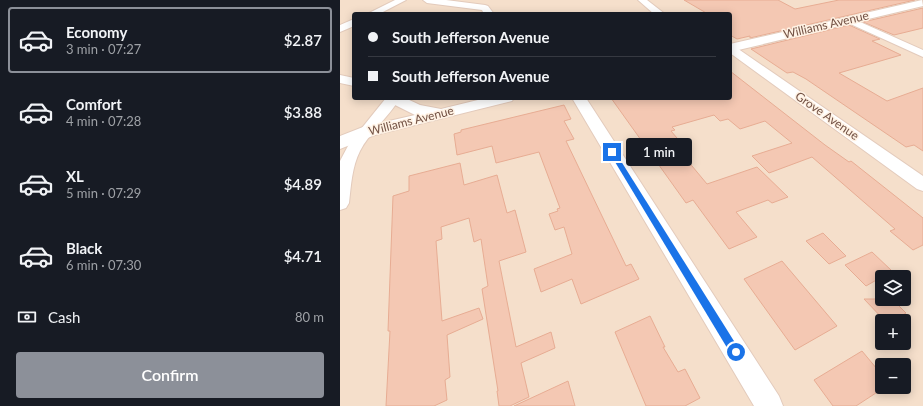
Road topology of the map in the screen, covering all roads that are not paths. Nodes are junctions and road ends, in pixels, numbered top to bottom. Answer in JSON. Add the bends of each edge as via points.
{"nodes":[{"id":1,"x":402,"y":0,"type":"edge"},
{"id":2,"x":427,"y":0,"type":"edge"},
{"id":3,"x":642,"y":0,"type":"edge"},
{"id":4,"x":923,"y":3,"type":"edge"},
{"id":5,"x":376,"y":12,"type":"edge"},
{"id":6,"x":487,"y":12,"type":"edge"},
{"id":7,"x":657,"y":12,"type":"edge"},
{"id":8,"x":849,"y":20,"type":"junction"},
{"id":9,"x":352,"y":23,"type":"edge"},
{"id":10,"x":340,"y":29,"type":"edge"},
{"id":11,"x":732,"y":48,"type":"edge"},
{"id":12,"x":732,"y":49,"type":"edge"},
{"id":13,"x":923,"y":54,"type":"edge"},
{"id":14,"x":340,"y":79,"type":"edge"},
{"id":15,"x":352,"y":82,"type":"edge"},
{"id":16,"x":392,"y":100,"type":"edge"},
{"id":17,"x":397,"y":100,"type":"edge"},
{"id":18,"x":497,"y":100,"type":"edge"},
{"id":19,"x":580,"y":100,"type":"edge"},
{"id":20,"x":442,"y":113,"type":"junction"},
{"id":21,"x":369,"y":131,"type":"junction"},
{"id":22,"x":340,"y":143,"type":"edge"},
{"id":23,"x":923,"y":185,"type":"edge"},
{"id":24,"x":340,"y":203,"type":"edge"},
{"id":25,"x":768,"y":406,"type":"edge"}],
"edges":[{"from":1,"to":5,"type":"street"},
{"from":2,"to":6,"type":"street","via":[[485,8]]},
{"from":3,"to":7,"type":"street"},
{"from":4,"to":8,"type":"street","name":"Williams Avenue"},
{"from":8,"to":11,"type":"street","name":"Williams Avenue"},
{"from":8,"to":13,"type":"street"},
{"from":9,"to":10,"type":"street"},
{"from":12,"to":23,"type":"street","name":"Grove Avenue"},
{"from":14,"to":15,"type":"street"},
{"from":16,"to":21,"type":"street"},
{"from":17,"to":20,"type":"street","via":[[416,110]]},
{"from":18,"to":20,"type":"street","name":"Williams Avenue"},
{"from":19,"to":25,"type":"street"},
{"from":20,"to":21,"type":"street","name":"Williams Avenue"},
{"from":21,"to":22,"type":"street","name":"Williams Avenue"},
{"from":21,"to":24,"type":"street","via":[[356,145],[346,166]]}]}
